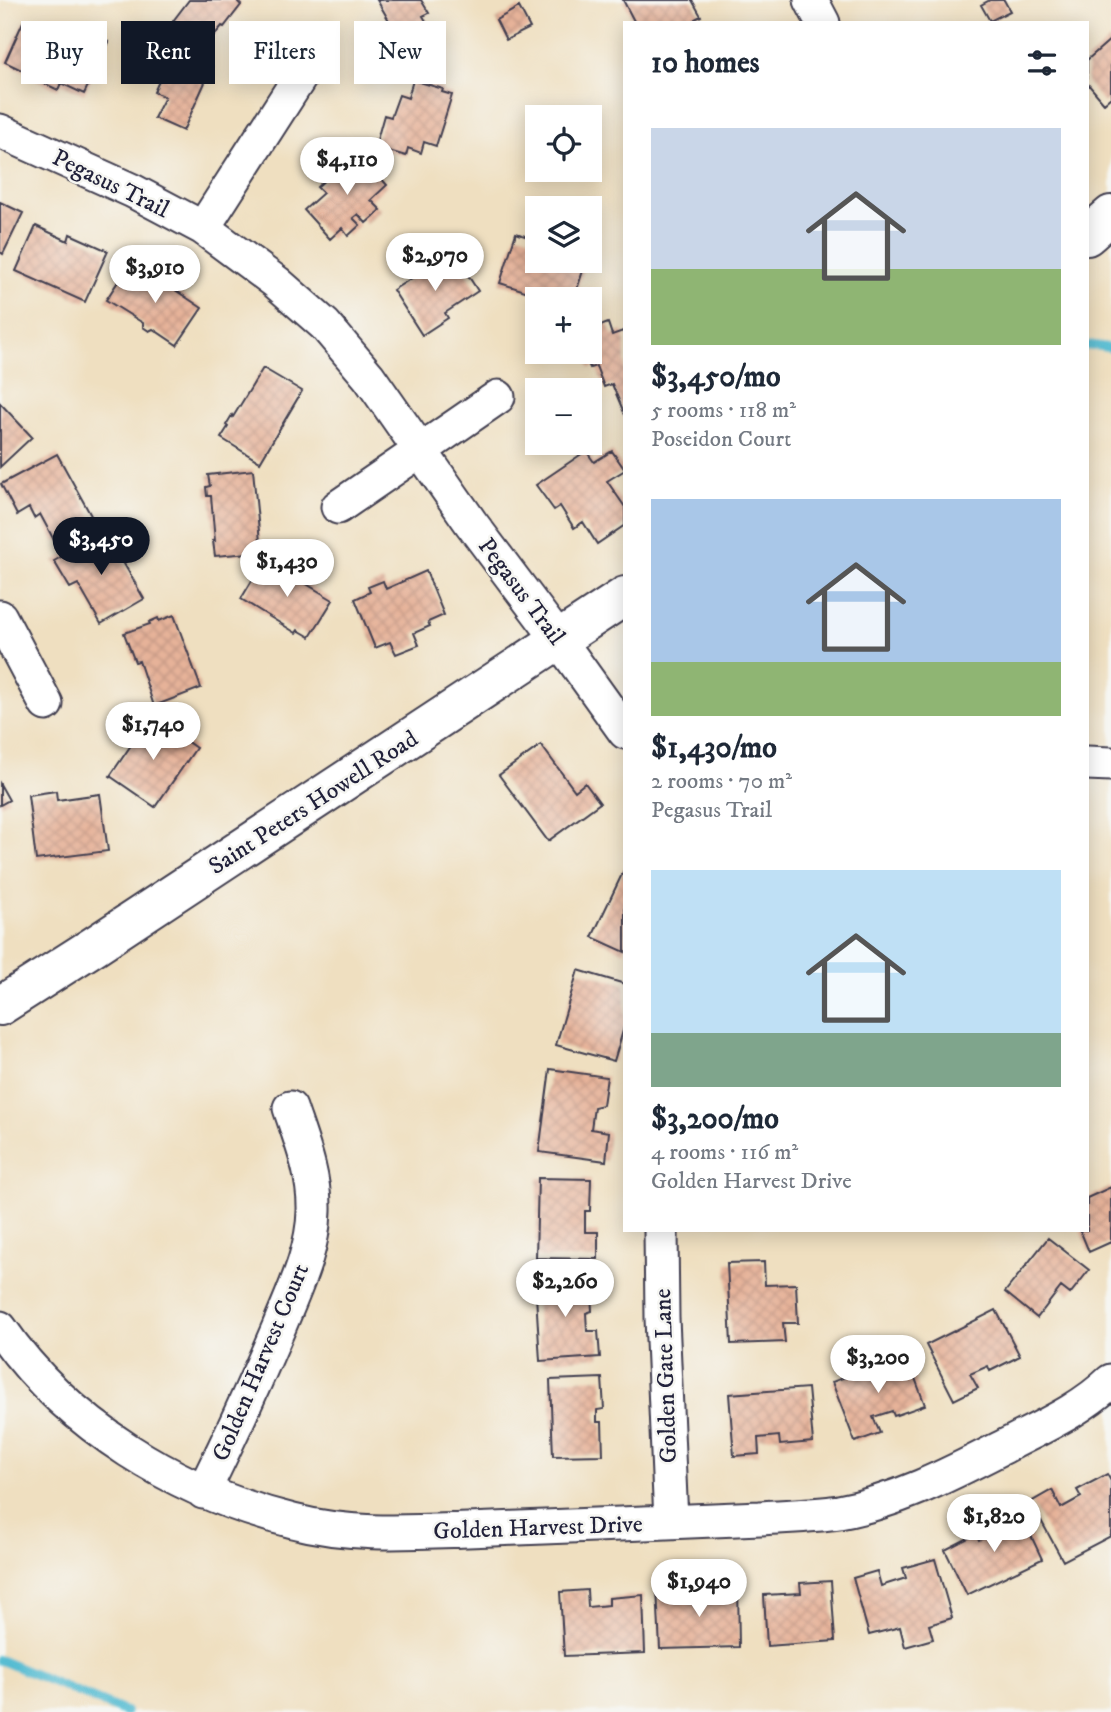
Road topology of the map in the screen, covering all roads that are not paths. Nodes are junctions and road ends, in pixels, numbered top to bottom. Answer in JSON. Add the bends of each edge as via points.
{"nodes":[{"id":1,"x":811,"y":0,"type":"edge"},
{"id":2,"x":822,"y":21,"type":"edge"},
{"id":3,"x":295,"y":84,"type":"edge"},
{"id":4,"x":0,"y":131,"type":"edge"},
{"id":5,"x":1111,"y":215,"type":"edge"},
{"id":6,"x":202,"y":228,"type":"junction"},
{"id":7,"x":1089,"y":234,"type":"edge"},
{"id":8,"x":498,"y":397,"type":"dead end"},
{"id":9,"x":420,"y":451,"type":"junction"},
{"id":10,"x":338,"y":507,"type":"dead end"},
{"id":11,"x":623,"y":597,"type":"edge"},
{"id":12,"x":0,"y":617,"type":"edge"},
{"id":13,"x":559,"y":640,"type":"junction"},
{"id":14,"x":46,"y":704,"type":"dead end"},
{"id":15,"x":623,"y":729,"type":"edge"},
{"id":16,"x":1089,"y":763,"type":"edge"},
{"id":17,"x":1111,"y":764,"type":"edge"},
{"id":18,"x":0,"y":1006,"type":"edge"},
{"id":19,"x":290,"y":1108,"type":"dead end"},
{"id":20,"x":661,"y":1232,"type":"edge"},
{"id":21,"x":0,"y":1328,"type":"edge"},
{"id":22,"x":1111,"y":1381,"type":"edge"},
{"id":23,"x":204,"y":1492,"type":"junction"},
{"id":24,"x":671,"y":1521,"type":"junction"}],
"edges":[{"from":1,"to":2,"type":"street"},
{"from":3,"to":6,"type":"street"},
{"from":4,"to":6,"type":"street","name":"Pegasus Trail"},
{"from":5,"to":7,"type":"main road"},
{"from":6,"to":9,"type":"street","name":"Pegasus Trail","via":[[325,325],[369,377]]},
{"from":8,"to":9,"type":"street"},
{"from":9,"to":10,"type":"street"},
{"from":9,"to":13,"type":"street","name":"Pegasus Trail"},
{"from":11,"to":13,"type":"main road","name":"Saint Peters Howell Road"},
{"from":12,"to":14,"type":"street"},
{"from":13,"to":15,"type":"street","name":"Pegasus Trail"},
{"from":13,"to":18,"type":"main road","name":"Saint Peters Howell Road"},
{"from":16,"to":17,"type":"street"},
{"from":19,"to":23,"type":"street","name":"Golden Harvest Court","via":[[313,1184],[314,1212],[303,1268]]},
{"from":20,"to":24,"type":"street","name":"Golden Gate Lane"},
{"from":21,"to":23,"type":"street","name":"Golden Harvest Drive","via":[[23,1359],[80,1416],[153,1466]]},
{"from":22,"to":24,"type":"street","name":"Golden Harvest Drive","via":[[1073,1411],[963,1467],[879,1502],[838,1512]]},
{"from":23,"to":24,"type":"street","name":"Golden Harvest Drive","via":[[294,1522],[340,1530],[398,1533]]}]}
